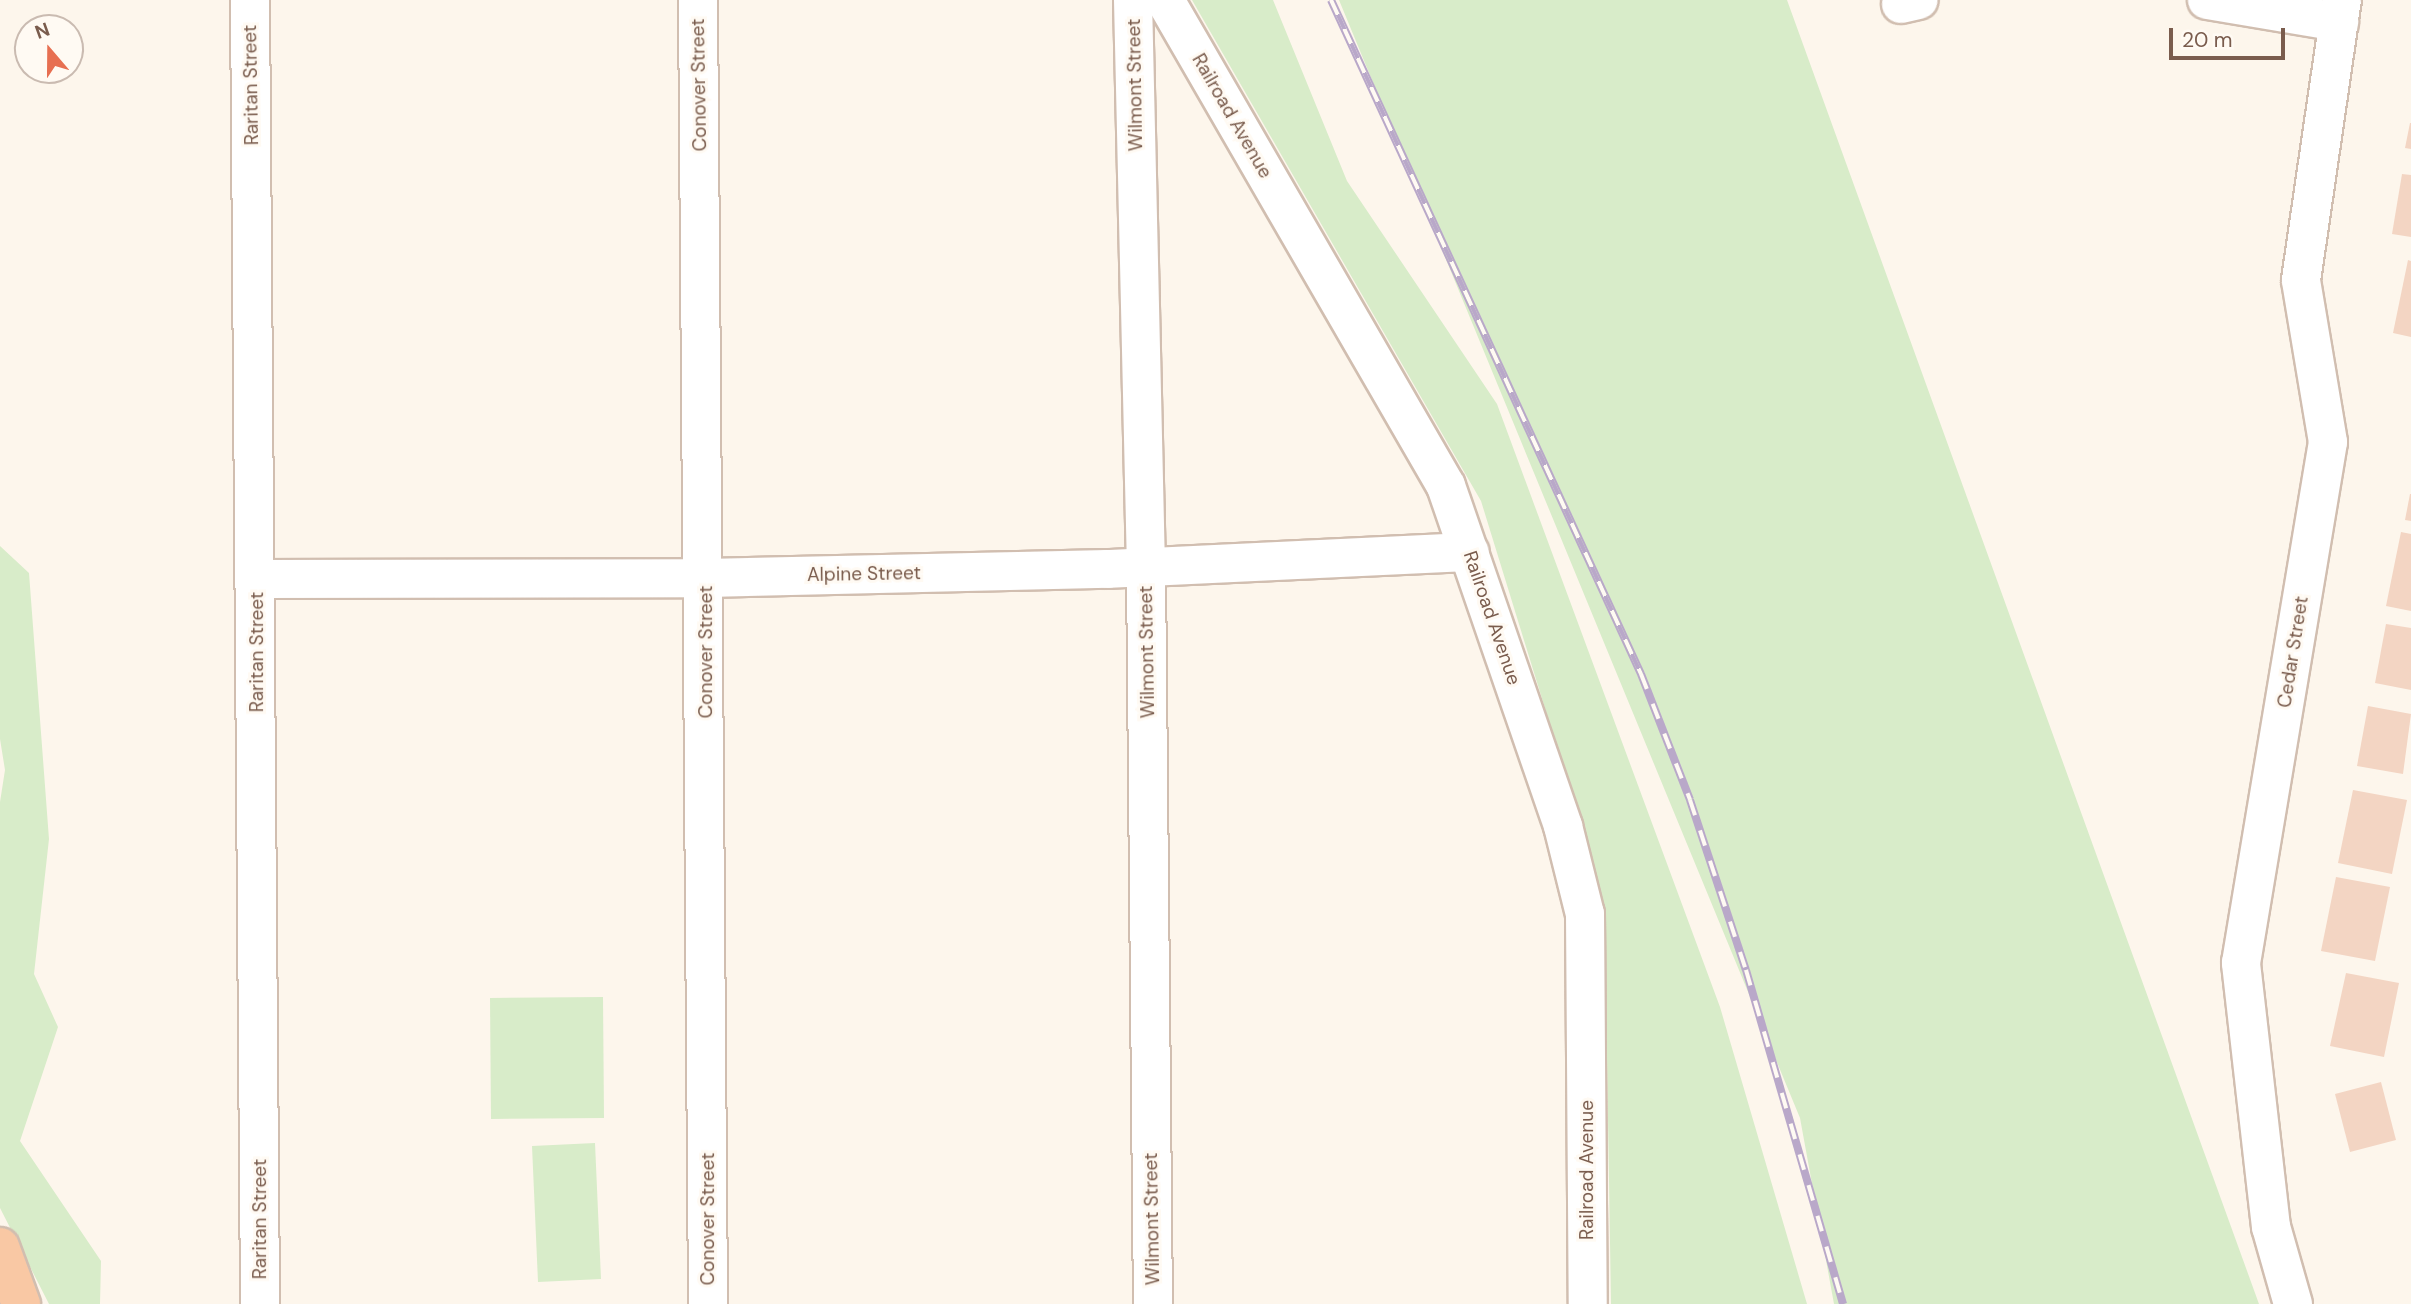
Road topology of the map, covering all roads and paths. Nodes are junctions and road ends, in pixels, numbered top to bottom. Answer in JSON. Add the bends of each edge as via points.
{"nodes":[{"id":1,"x":250,"y":0,"type":"edge"},
{"id":2,"x":698,"y":0,"type":"edge"},
{"id":3,"x":1133,"y":0,"type":"edge"},
{"id":4,"x":1165,"y":0,"type":"edge"},
{"id":5,"x":2207,"y":0,"type":"edge"},
{"id":6,"x":2341,"y":11,"type":"edge"},
{"id":7,"x":1470,"y":552,"type":"junction"},
{"id":8,"x":1146,"y":568,"type":"junction"},
{"id":9,"x":706,"y":578,"type":"junction"},
{"id":10,"x":257,"y":579,"type":"junction"},
{"id":11,"x":0,"y":1247,"type":"edge"},
{"id":12,"x":21,"y":1304,"type":"edge"},
{"id":13,"x":260,"y":1304,"type":"edge"},
{"id":14,"x":708,"y":1304,"type":"edge"},
{"id":15,"x":1153,"y":1304,"type":"edge"},
{"id":16,"x":1588,"y":1304,"type":"edge"},
{"id":17,"x":2293,"y":1304,"type":"edge"}],
"edges":[{"from":1,"to":10,"type":"street","name":"Raritan Street"},
{"from":2,"to":9,"type":"street","name":"Conover Street"},
{"from":3,"to":8,"type":"street","name":"Wilmont Street"},
{"from":4,"to":7,"type":"street","name":"Railroad Avenue","via":[[1446,486]]},
{"from":5,"to":6,"type":"street"},
{"from":6,"to":17,"type":"street","name":"Cedar Street","via":[[2301,280],[2328,442],[2241,963],[2271,1227]]},
{"from":7,"to":8,"type":"street","name":"Alpine Street"},
{"from":7,"to":16,"type":"street","name":"Railroad Avenue","via":[[1563,827],[1585,914]]},
{"from":8,"to":9,"type":"street","name":"Alpine Street"},
{"from":8,"to":15,"type":"street","name":"Wilmont Street"},
{"from":9,"to":10,"type":"street","name":"Alpine Street"},
{"from":9,"to":14,"type":"street","name":"Conover Street"},
{"from":10,"to":13,"type":"street","name":"Raritan Street"},
{"from":11,"to":12,"type":"highway"}]}
